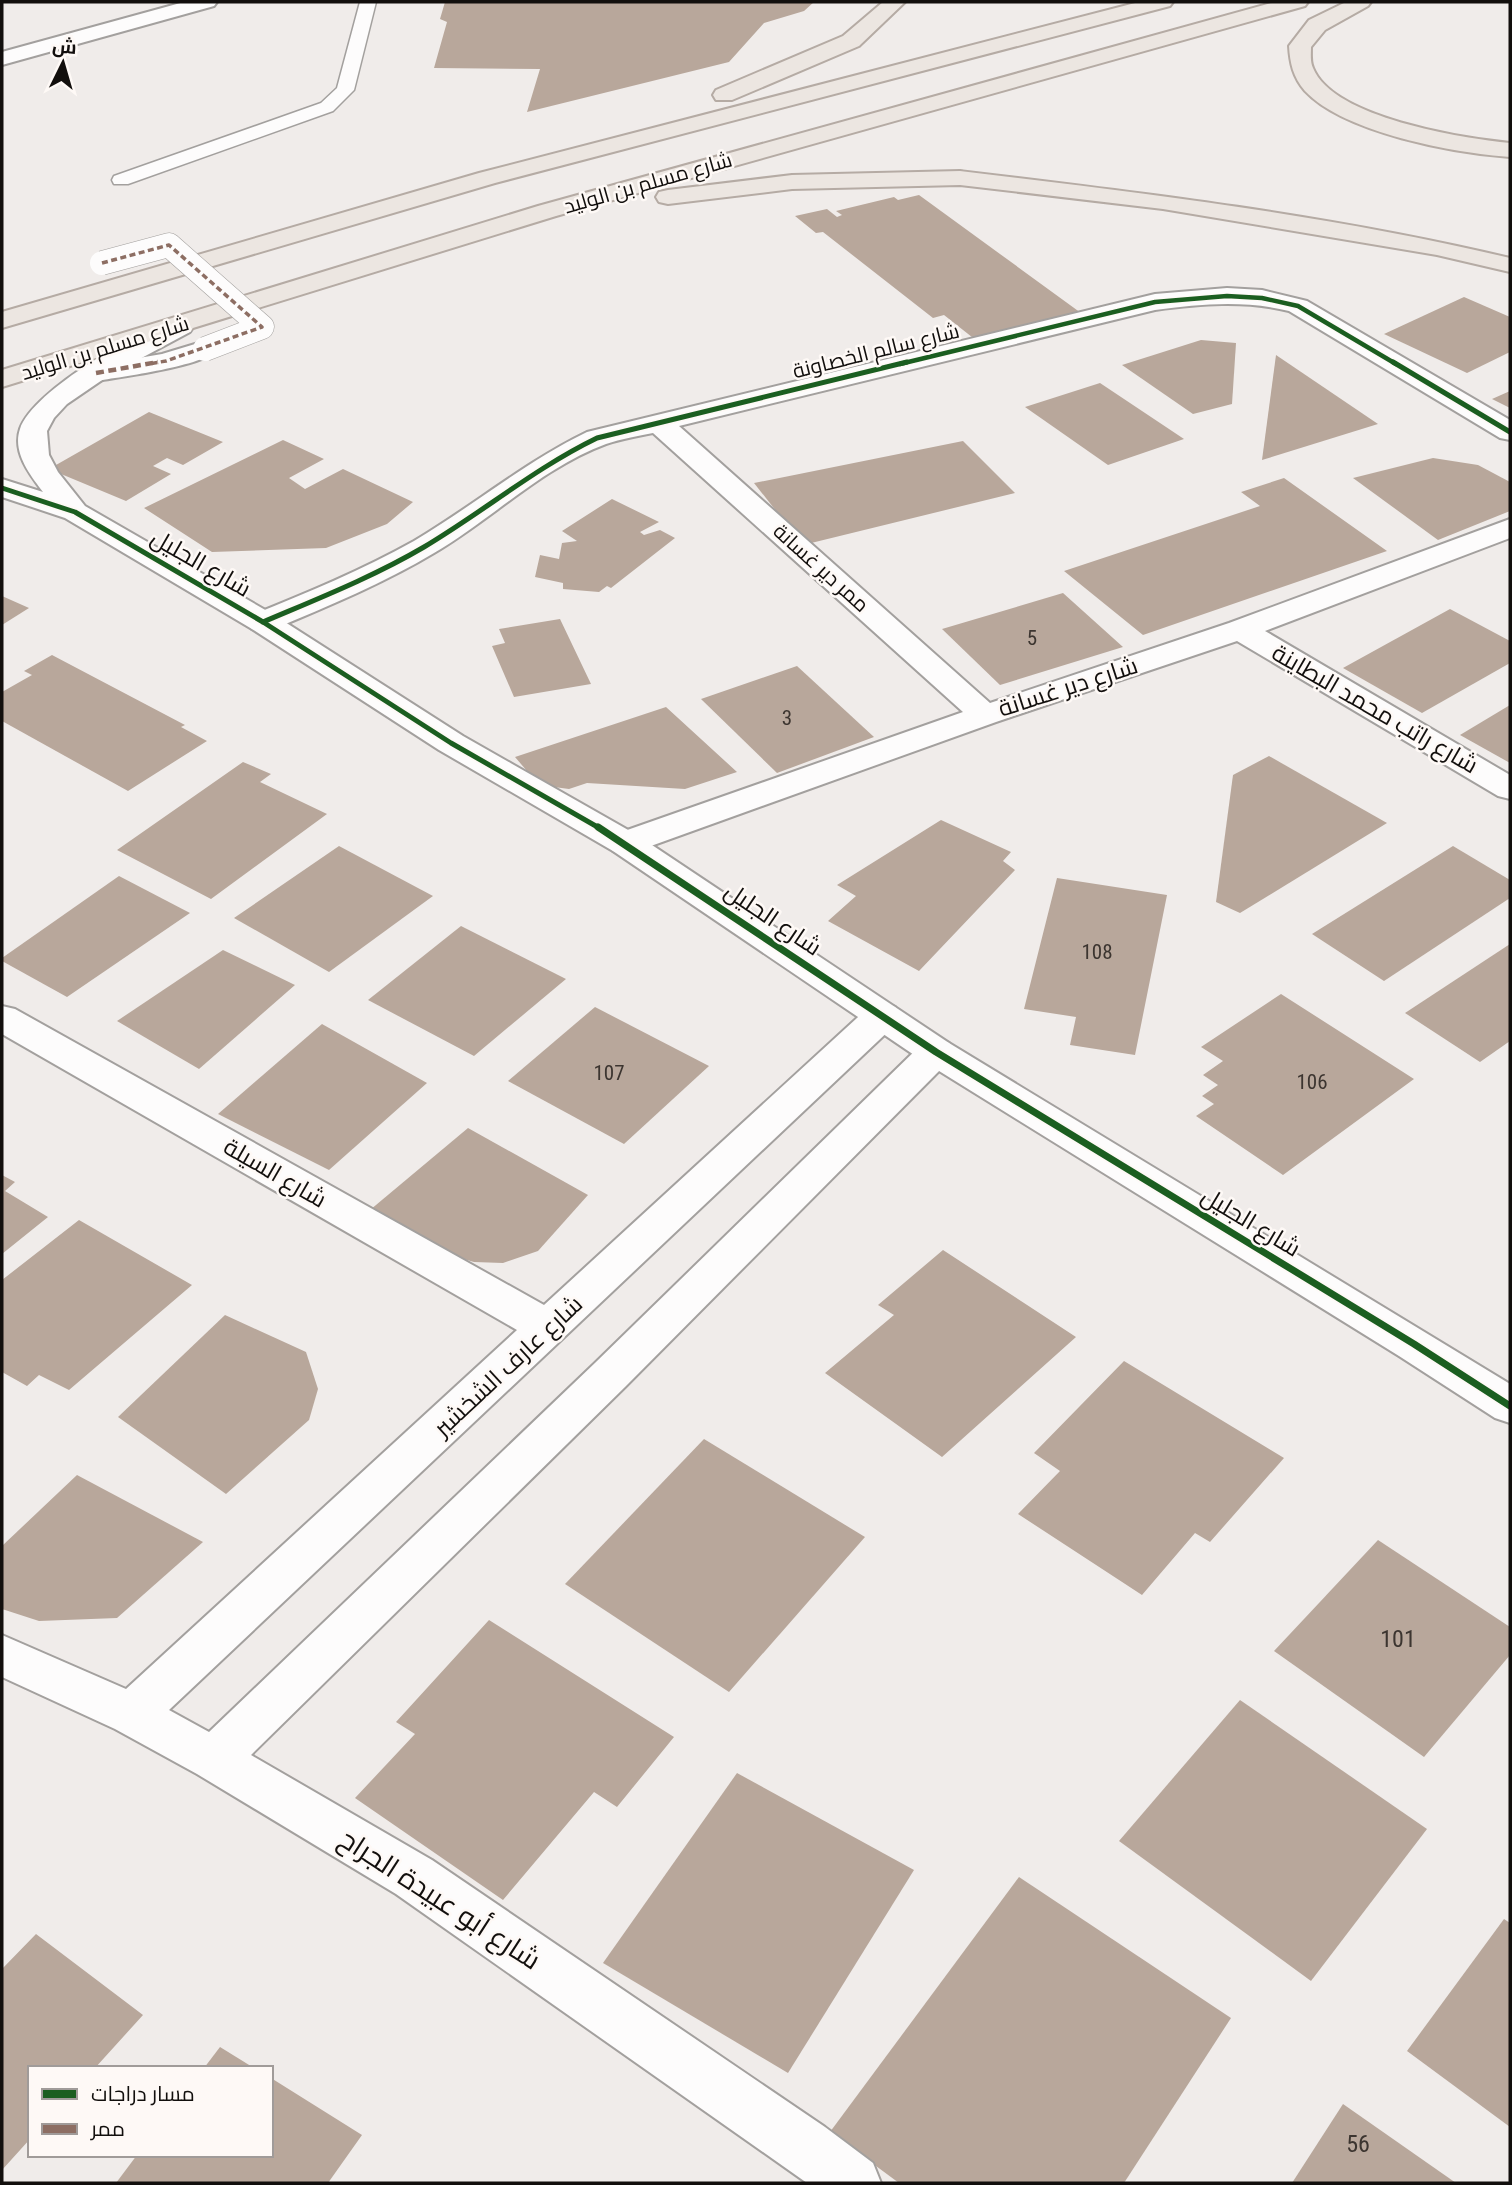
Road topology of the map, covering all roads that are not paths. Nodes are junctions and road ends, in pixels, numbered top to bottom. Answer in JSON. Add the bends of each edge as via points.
{"nodes":[{"id":1,"x":207,"y":2,"type":"edge"},
{"id":2,"x":368,"y":2,"type":"edge"},
{"id":3,"x":895,"y":2,"type":"edge"},
{"id":4,"x":1163,"y":2,"type":"edge"},
{"id":5,"x":1298,"y":2,"type":"edge"},
{"id":6,"x":1361,"y":2,"type":"edge"},
{"id":7,"x":2,"y":59,"type":"edge"},
{"id":8,"x":1510,"y":150,"type":"edge"},
{"id":9,"x":486,"y":178,"type":"junction"},
{"id":10,"x":121,"y":180,"type":"dead end"},
{"id":11,"x":547,"y":211,"type":"junction"},
{"id":12,"x":102,"y":263,"type":"dead end"},
{"id":13,"x":1510,"y":265,"type":"edge"},
{"id":14,"x":2,"y":320,"type":"edge"},
{"id":15,"x":181,"y":326,"type":"junction"},
{"id":16,"x":96,"y":373,"type":"junction"},
{"id":17,"x":2,"y":379,"type":"edge"},
{"id":18,"x":658,"y":422,"type":"junction"},
{"id":19,"x":1510,"y":432,"type":"edge"},
{"id":20,"x":2,"y":488,"type":"edge"},
{"id":21,"x":75,"y":512,"type":"junction"},
{"id":22,"x":1510,"y":528,"type":"edge"},
{"id":23,"x":263,"y":622,"type":"junction"},
{"id":24,"x":1240,"y":630,"type":"junction"},
{"id":25,"x":985,"y":715,"type":"junction"},
{"id":26,"x":1510,"y":789,"type":"edge"},
{"id":27,"x":625,"y":843,"type":"junction"},
{"id":28,"x":882,"y":1016,"type":"junction"},
{"id":29,"x":2,"y":1018,"type":"edge"},
{"id":30,"x":936,"y":1052,"type":"junction"},
{"id":31,"x":549,"y":1328,"type":"junction"},
{"id":32,"x":1510,"y":1406,"type":"edge"},
{"id":33,"x":2,"y":1655,"type":"edge"},
{"id":34,"x":132,"y":1714,"type":"junction"},
{"id":35,"x":214,"y":1759,"type":"junction"},
{"id":36,"x":853,"y":2183,"type":"edge"}],
"edges":[{"from":1,"to":7,"type":"street"},
{"from":2,"to":10,"type":"lane","via":[[345,90],[327,107]]},
{"from":3,"to":9,"type":"highway","via":[[851,41],[740,90]]},
{"from":4,"to":9,"type":"highway","name":"شارع مسلم بن الوليد"},
{"from":5,"to":11,"type":"highway","name":"شارع مسلم بن الوليد"},
{"from":6,"to":8,"type":"highway","via":[[1317,25],[1300,46],[1302,69],[1321,93],[1355,114],[1416,135]]},
{"from":9,"to":14,"type":"highway","name":"شارع مسلم بن الوليد"},
{"from":11,"to":13,"type":"highway","via":[[792,182],[960,178],[1163,202],[1437,248]]},
{"from":11,"to":15,"type":"highway","name":"شارع مسلم بن الوليد"},
{"from":12,"to":16,"type":"street","bridge":true,"via":[[169,245],[262,327],[166,361]]},
{"from":15,"to":16,"type":"street","name":"شارع الجليل"},
{"from":15,"to":17,"type":"highway","name":"شارع مسلم بن الوليد"},
{"from":16,"to":21,"type":"street","name":"شارع الجليل","via":[[55,399],[34,429],[39,464]]},
{"from":18,"to":19,"type":"street","name":"شارع سالم الخصاونة","via":[[1155,302],[1222,294],[1271,298],[1298,306]]},
{"from":18,"to":23,"type":"street","name":"شارع سالم الخصاونة","via":[[597,438],[562,453],[426,545],[361,580]]},
{"from":18,"to":25,"type":"street","name":"ممر دير غسانة"},
{"from":20,"to":21,"type":"street","name":"شارع الجليل"},
{"from":21,"to":23,"type":"street","name":"شارع الجليل"},
{"from":22,"to":24,"type":"street","name":"شارع دير غسانة"},
{"from":23,"to":27,"type":"street","name":"شارع الجليل","via":[[451,743]]},
{"from":24,"to":25,"type":"street","name":"شارع دير غسانة"},
{"from":24,"to":26,"type":"street","name":"شارع راتب محمد البطاينة"},
{"from":25,"to":27,"type":"street","name":"شارع دير غسانة"},
{"from":27,"to":28,"type":"street","name":"شارع الجليل"},
{"from":28,"to":30,"type":"street","name":"شارع الجليل"},
{"from":28,"to":31,"type":"street","name":"شارع عارف الشخشير"},
{"from":29,"to":31,"type":"street","name":"شارع السيلة"},
{"from":30,"to":32,"type":"street","name":"شارع الجليل"},
{"from":30,"to":35,"type":"street"},
{"from":31,"to":34,"type":"street","name":"شارع عارف الشخشير"},
{"from":33,"to":34,"type":"street","name":"شارع أبو عبيدة الجراح"},
{"from":34,"to":35,"type":"street","name":"شارع أبو عبيدة الجراح"},
{"from":35,"to":36,"type":"street","name":"شارع أبو عبيدة الجراح","via":[[414,1877]]}]}
